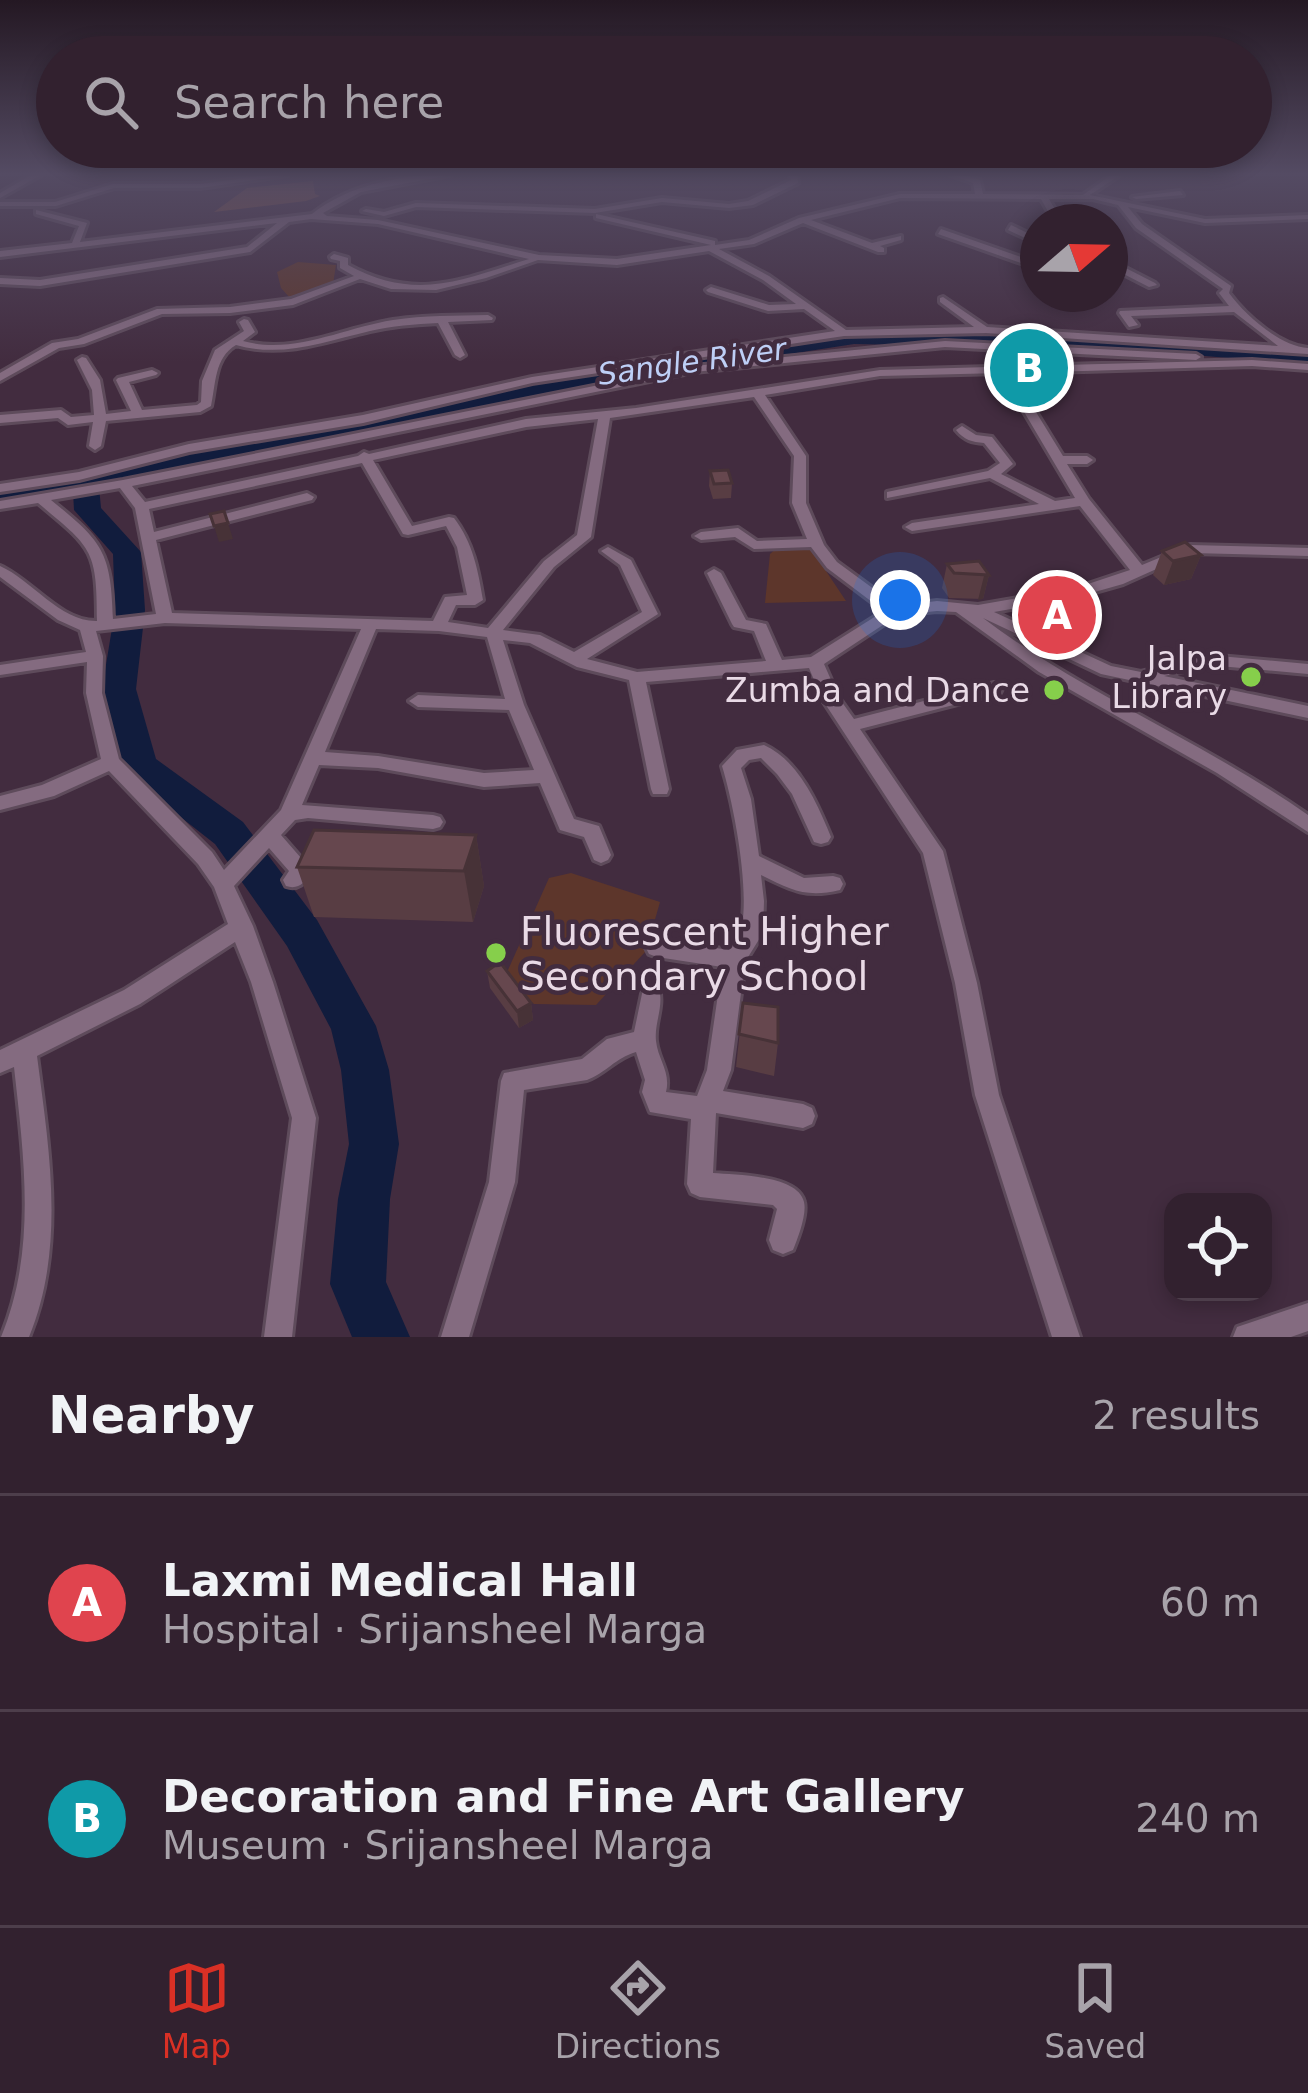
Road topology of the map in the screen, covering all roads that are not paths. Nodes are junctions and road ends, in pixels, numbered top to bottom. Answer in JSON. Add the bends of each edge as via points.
{"nodes":[{"id":1,"x":78,"y":237,"type":"edge"},
{"id":2,"x":122,"y":237,"type":"edge"},
{"id":3,"x":265,"y":237,"type":"edge"},
{"id":4,"x":447,"y":237,"type":"edge"},
{"id":5,"x":690,"y":237,"type":"edge"},
{"id":6,"x":762,"y":237,"type":"edge"},
{"id":7,"x":848,"y":237,"type":"edge"},
{"id":8,"x":956,"y":237,"type":"edge"},
{"id":9,"x":1154,"y":237,"type":"edge"},
{"id":10,"x":898,"y":238,"type":"dead end"},
{"id":11,"x":76,"y":242,"type":"junction"},
{"id":12,"x":725,"y":246,"type":"junction"},
{"id":13,"x":710,"y":248,"type":"junction"},
{"id":14,"x":0,"y":254,"type":"edge"},
{"id":15,"x":334,"y":257,"type":"dead end"},
{"id":16,"x":539,"y":258,"type":"junction"},
{"id":17,"x":1020,"y":260,"type":"edge"},
{"id":18,"x":616,"y":262,"type":"junction"},
{"id":19,"x":1128,"y":271,"type":"edge"},
{"id":20,"x":597,"y":275,"type":"dead end"},
{"id":21,"x":356,"y":278,"type":"junction"},
{"id":22,"x":0,"y":281,"type":"edge"},
{"id":23,"x":1152,"y":284,"type":"dead end"},
{"id":24,"x":711,"y":290,"type":"dead end"},
{"id":25,"x":944,"y":300,"type":"dead end"},
{"id":26,"x":805,"y":306,"type":"junction"},
{"id":27,"x":1236,"y":309,"type":"junction"},
{"id":28,"x":488,"y":318,"type":"dead end"},
{"id":29,"x":442,"y":321,"type":"junction"},
{"id":30,"x":244,"y":322,"type":"dead end"},
{"id":31,"x":1133,"y":326,"type":"dead end"},
{"id":32,"x":986,"y":330,"type":"junction"},
{"id":33,"x":844,"y":333,"type":"junction"},
{"id":34,"x":236,"y":342,"type":"junction"},
{"id":35,"x":1287,"y":348,"type":"junction"},
{"id":36,"x":1308,"y":351,"type":"edge"},
{"id":37,"x":460,"y":356,"type":"dead end"},
{"id":38,"x":82,"y":360,"type":"dead end"},
{"id":39,"x":1252,"y":363,"type":"junction"},
{"id":40,"x":1308,"y":367,"type":"edge"},
{"id":41,"x":1005,"y":370,"type":"junction"},
{"id":42,"x":152,"y":374,"type":"dead end"},
{"id":43,"x":0,"y":377,"type":"edge"},
{"id":44,"x":757,"y":392,"type":"junction"},
{"id":45,"x":138,"y":413,"type":"junction"},
{"id":46,"x":605,"y":414,"type":"junction"},
{"id":47,"x":102,"y":417,"type":"junction"},
{"id":48,"x":0,"y":418,"type":"edge"},
{"id":49,"x":962,"y":430,"type":"dead end"},
{"id":50,"x":95,"y":446,"type":"dead end"},
{"id":51,"x":364,"y":456,"type":"junction"},
{"id":52,"x":1059,"y":460,"type":"junction"},
{"id":53,"x":1088,"y":460,"type":"dead end"},
{"id":54,"x":992,"y":474,"type":"junction"},
{"id":55,"x":124,"y":484,"type":"junction"},
{"id":56,"x":0,"y":488,"type":"edge"},
{"id":57,"x":892,"y":495,"type":"dead end"},
{"id":58,"x":307,"y":497,"type":"dead end"},
{"id":59,"x":48,"y":499,"type":"junction"},
{"id":60,"x":1083,"y":501,"type":"junction"},
{"id":61,"x":0,"y":505,"type":"edge"},
{"id":62,"x":1059,"y":505,"type":"junction"},
{"id":63,"x":142,"y":507,"type":"junction"},
{"id":64,"x":701,"y":536,"type":"dead end"},
{"id":65,"x":148,"y":538,"type":"junction"},
{"id":66,"x":936,"y":542,"type":"dead end"},
{"id":67,"x":817,"y":543,"type":"junction"},
{"id":68,"x":608,"y":551,"type":"dead end"},
{"id":69,"x":1308,"y":552,"type":"edge"},
{"id":70,"x":1137,"y":569,"type":"junction"},
{"id":71,"x":0,"y":571,"type":"edge"},
{"id":72,"x":713,"y":573,"type":"dead end"},
{"id":73,"x":969,"y":610,"type":"junction"},
{"id":74,"x":895,"y":611,"type":"junction"},
{"id":75,"x":157,"y":618,"type":"junction"},
{"id":76,"x":371,"y":622,"type":"junction"},
{"id":77,"x":96,"y":625,"type":"junction"},
{"id":78,"x":440,"y":626,"type":"junction"},
{"id":79,"x":494,"y":632,"type":"junction"},
{"id":80,"x":95,"y":656,"type":"junction"},
{"id":81,"x":575,"y":659,"type":"junction"},
{"id":82,"x":815,"y":662,"type":"junction"},
{"id":83,"x":776,"y":666,"type":"junction"},
{"id":84,"x":1308,"y":669,"type":"edge"},
{"id":85,"x":0,"y":670,"type":"edge"},
{"id":86,"x":637,"y":677,"type":"junction"},
{"id":87,"x":1144,"y":677,"type":"junction"},
{"id":88,"x":994,"y":689,"type":"dead end"},
{"id":89,"x":418,"y":701,"type":"dead end"},
{"id":90,"x":514,"y":705,"type":"junction"},
{"id":91,"x":1308,"y":712,"type":"edge"},
{"id":92,"x":850,"y":726,"type":"junction"},
{"id":93,"x":313,"y":758,"type":"junction"},
{"id":94,"x":111,"y":762,"type":"junction"},
{"id":95,"x":547,"y":776,"type":"junction"},
{"id":96,"x":660,"y":788,"type":"dead end"},
{"id":97,"x":0,"y":803,"type":"edge"},
{"id":98,"x":290,"y":814,"type":"junction"},
{"id":99,"x":433,"y":822,"type":"dead end"},
{"id":100,"x":1308,"y":825,"type":"edge"},
{"id":101,"x":821,"y":837,"type":"dead end"},
{"id":102,"x":268,"y":838,"type":"junction"},
{"id":103,"x":602,"y":855,"type":"dead end"},
{"id":104,"x":749,"y":860,"type":"junction"},
{"id":105,"x":230,"y":877,"type":"junction"},
{"id":106,"x":292,"y":880,"type":"edge"},
{"id":107,"x":833,"y":884,"type":"dead end"},
{"id":108,"x":242,"y":926,"type":"junction"},
{"id":109,"x":657,"y":948,"type":"dead end"},
{"id":110,"x":734,"y":960,"type":"junction"},
{"id":111,"x":651,"y":996,"type":"dead end"},
{"id":112,"x":644,"y":1040,"type":"junction"},
{"id":113,"x":12,"y":1055,"type":"edge"},
{"id":114,"x":706,"y":1104,"type":"junction"},
{"id":115,"x":802,"y":1116,"type":"dead end"},
{"id":116,"x":783,"y":1240,"type":"dead end"},
{"id":117,"x":1308,"y":1318,"type":"edge"},
{"id":118,"x":14,"y":1337,"type":"edge"},
{"id":119,"x":278,"y":1337,"type":"edge"},
{"id":120,"x":455,"y":1337,"type":"edge"},
{"id":121,"x":1066,"y":1337,"type":"edge"},
{"id":122,"x":1246,"y":1337,"type":"edge"}],
"edges":[{"from":1,"to":11,"type":"street"},
{"from":2,"to":11,"type":"street"},
{"from":3,"to":22,"type":"street","via":[[250,249],[40,283]]},
{"from":4,"to":16,"type":"street"},
{"from":5,"to":12,"type":"street"},
{"from":6,"to":12,"type":"street"},
{"from":7,"to":10,"type":"street","via":[[876,248]]},
{"from":8,"to":17,"type":"street"},
{"from":9,"to":27,"type":"street","via":[[1228,289]]},
{"from":11,"to":14,"type":"street"},
{"from":12,"to":13,"type":"street"},
{"from":13,"to":18,"type":"street"},
{"from":13,"to":26,"type":"street"},
{"from":15,"to":21,"type":"street"},
{"from":16,"to":18,"type":"street"},
{"from":16,"to":21,"type":"street","via":[[432,287],[387,289]]},
{"from":18,"to":20,"type":"street"},
{"from":19,"to":23,"type":"street"},
{"from":21,"to":43,"type":"street","via":[[293,302],[160,311],[56,345]]},
{"from":24,"to":26,"type":"street","via":[[760,307]]},
{"from":25,"to":32,"type":"street"},
{"from":26,"to":33,"type":"street"},
{"from":27,"to":31,"type":"street","via":[[1124,314]]},
{"from":27,"to":35,"type":"street"},
{"from":28,"to":29,"type":"street"},
{"from":29,"to":34,"type":"street","via":[[386,324],[301,346],[253,350]]},
{"from":29,"to":37,"type":"street"},
{"from":30,"to":34,"type":"street","via":[[250,332]]},
{"from":32,"to":33,"type":"street"},
{"from":32,"to":35,"type":"street"},
{"from":33,"to":56,"type":"street","via":[[532,380]]},
{"from":34,"to":45,"type":"street","via":[[220,350],[207,404]]},
{"from":35,"to":36,"type":"street"},
{"from":38,"to":47,"type":"street","via":[[96,376]]},
{"from":39,"to":40,"type":"street"},
{"from":39,"to":41,"type":"street"},
{"from":39,"to":55,"type":"street","via":[[945,344],[828,353],[624,380]]},
{"from":41,"to":44,"type":"street","via":[[880,373]]},
{"from":41,"to":52,"type":"street"},
{"from":42,"to":45,"type":"street","via":[[122,380]]},
{"from":44,"to":46,"type":"street"},
{"from":44,"to":67,"type":"street","via":[[800,456],[799,503]]},
{"from":45,"to":47,"type":"street"},
{"from":46,"to":51,"type":"street"},
{"from":46,"to":79,"type":"street","via":[[584,537],[549,564]]},
{"from":47,"to":48,"type":"street"},
{"from":47,"to":50,"type":"street"},
{"from":49,"to":54,"type":"street","via":[[988,440],[1004,458]]},
{"from":51,"to":63,"type":"street"},
{"from":51,"to":78,"type":"street","via":[[408,531],[449,521],[457,531],[475,600],[450,600]]},
{"from":52,"to":53,"type":"street"},
{"from":52,"to":60,"type":"street"},
{"from":54,"to":57,"type":"street"},
{"from":54,"to":62,"type":"street"},
{"from":55,"to":59,"type":"street"},
{"from":55,"to":63,"type":"street"},
{"from":58,"to":65,"type":"street"},
{"from":59,"to":61,"type":"street"},
{"from":59,"to":77,"type":"street","via":[[97,545],[105,583]]},
{"from":60,"to":62,"type":"street"},
{"from":60,"to":70,"type":"street"},
{"from":62,"to":66,"type":"street","via":[[917,526]]},
{"from":63,"to":65,"type":"street"},
{"from":64,"to":67,"type":"street","via":[[738,532],[760,546]]},
{"from":65,"to":75,"type":"street"},
{"from":67,"to":74,"type":"street","via":[[832,565]]},
{"from":68,"to":81,"type":"street","via":[[626,563],[650,614]]},
{"from":69,"to":70,"type":"street","via":[[1190,549]]},
{"from":70,"to":73,"type":"street","via":[[1118,581]]},
{"from":71,"to":77,"type":"street","via":[[63,617]]},
{"from":72,"to":83,"type":"street","via":[[740,624],[760,627]]},
{"from":73,"to":74,"type":"street"},
{"from":73,"to":87,"type":"street","via":[[1107,670]]},
{"from":73,"to":100,"type":"street","via":[[1013,652],[1192,750]]},
{"from":74,"to":82,"type":"street"},
{"from":75,"to":76,"type":"street"},
{"from":75,"to":77,"type":"street"},
{"from":76,"to":78,"type":"street"},
{"from":76,"to":93,"type":"street"},
{"from":77,"to":80,"type":"street"},
{"from":78,"to":79,"type":"street"},
{"from":79,"to":81,"type":"street","via":[[534,639]]},
{"from":79,"to":90,"type":"street"},
{"from":80,"to":85,"type":"street"},
{"from":80,"to":94,"type":"street","via":[[94,693]]},
{"from":81,"to":86,"type":"street"},
{"from":82,"to":83,"type":"street"},
{"from":82,"to":92,"type":"street"},
{"from":83,"to":86,"type":"street"},
{"from":84,"to":87,"type":"street","via":[[1208,660]]},
{"from":86,"to":96,"type":"street"},
{"from":87,"to":91,"type":"street"},
{"from":88,"to":92,"type":"street"},
{"from":89,"to":90,"type":"street"},
{"from":90,"to":95,"type":"street"},
{"from":92,"to":121,"type":"street","via":[[933,851],[987,1095]]},
{"from":93,"to":95,"type":"street","via":[[484,780]]},
{"from":93,"to":98,"type":"street"},
{"from":94,"to":97,"type":"street"},
{"from":94,"to":105,"type":"street","via":[[167,825]]},
{"from":95,"to":103,"type":"street","via":[[567,826],[592,831]]},
{"from":98,"to":99,"type":"street"},
{"from":98,"to":102,"type":"street"},
{"from":101,"to":104,"type":"street","via":[[805,794],[777,760],[764,751],[743,755],[731,766]]},
{"from":102,"to":105,"type":"street"},
{"from":102,"to":106,"type":"street","via":[[301,872]]},
{"from":104,"to":107,"type":"street","via":[[802,886]]},
{"from":104,"to":110,"type":"street","via":[[752,933]]},
{"from":105,"to":108,"type":"street"},
{"from":108,"to":113,"type":"street","via":[[132,998]]},
{"from":108,"to":119,"type":"street","via":[[304,1118]]},
{"from":109,"to":110,"type":"street"},
{"from":110,"to":114,"type":"street","via":[[719,1070]]},
{"from":111,"to":112,"type":"street"},
{"from":112,"to":114,"type":"street","via":[[659,1104]]},
{"from":112,"to":120,"type":"street","via":[[615,1047],[587,1069],[513,1081],[502,1182]]},
{"from":113,"to":118,"type":"street","via":[[34,1138],[36,1223],[33,1276]]},
{"from":114,"to":115,"type":"street"},
{"from":114,"to":116,"type":"street","via":[[700,1184],[778,1193],[792,1204]]},
{"from":117,"to":122,"type":"street"}]}
